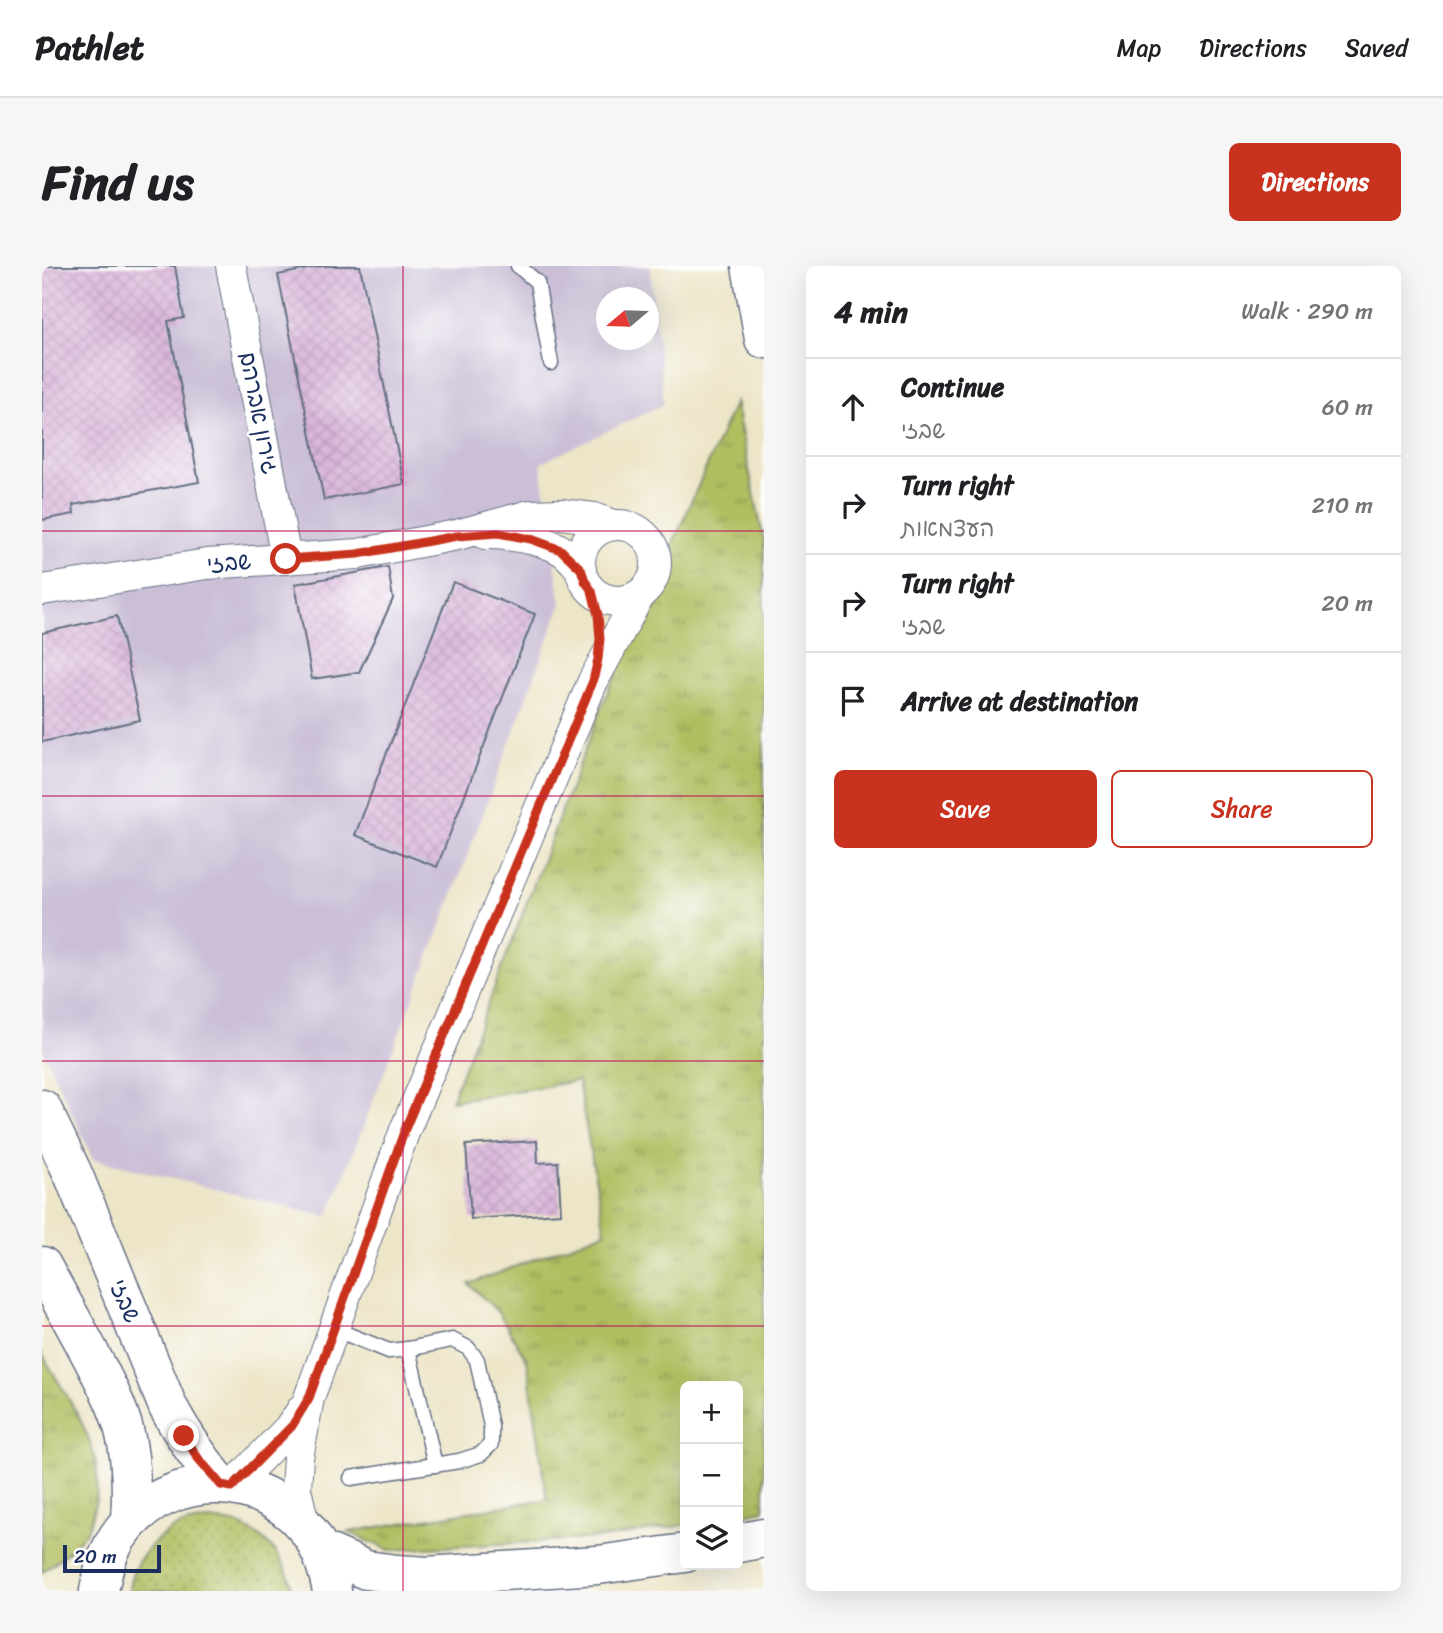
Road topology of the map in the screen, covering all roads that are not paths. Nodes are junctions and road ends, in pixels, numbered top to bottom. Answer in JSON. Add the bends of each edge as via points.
{"nodes":[{"id":1,"x":231,"y":266,"type":"edge"},
{"id":2,"x":518,"y":266,"type":"edge"},
{"id":3,"x":751,"y":266,"type":"edge"},
{"id":4,"x":764,"y":338,"type":"edge"},
{"id":5,"x":551,"y":363,"type":"dead end"},
{"id":6,"x":613,"y":524,"type":"junction"},
{"id":7,"x":457,"y":536,"type":"junction"},
{"id":8,"x":286,"y":559,"type":"junction"},
{"id":9,"x":587,"y":580,"type":"junction"},
{"id":10,"x":42,"y":590,"type":"edge"},
{"id":11,"x":640,"y":594,"type":"junction"},
{"id":12,"x":593,"y":681,"type":"junction"},
{"id":13,"x":42,"y":1109,"type":"edge"},
{"id":14,"x":42,"y":1266,"type":"edge"},
{"id":15,"x":334,"y":1329,"type":"junction"},
{"id":16,"x":408,"y":1349,"type":"junction"},
{"id":17,"x":309,"y":1398,"type":"junction"},
{"id":18,"x":435,"y":1465,"type":"junction"},
{"id":19,"x":351,"y":1478,"type":"dead end"},
{"id":20,"x":227,"y":1486,"type":"junction"},
{"id":21,"x":130,"y":1521,"type":"junction"},
{"id":22,"x":312,"y":1538,"type":"junction"},
{"id":23,"x":764,"y":1538,"type":"edge"},
{"id":24,"x":743,"y":1543,"type":"edge"},
{"id":25,"x":680,"y":1554,"type":"edge"},
{"id":26,"x":102,"y":1576,"type":"edge"},
{"id":27,"x":68,"y":1591,"type":"edge"},
{"id":28,"x":332,"y":1591,"type":"edge"}],
"edges":[{"from":1,"to":8,"type":"street","name":"גירון אברהם"},
{"from":2,"to":5,"type":"lane","via":[[537,282]]},
{"from":3,"to":4,"type":"street"},
{"from":6,"to":7,"type":"street","name":"שבזי","via":[[561,514],[530,515]]},
{"from":6,"to":9,"type":"street","via":[[601,528],[584,546],[581,557]]},
{"from":6,"to":11,"type":"street","via":[[637,529],[654,548],[655,574]]},
{"from":7,"to":8,"type":"street","name":"שבזי","via":[[358,554]]},
{"from":7,"to":9,"type":"street","name":"שבזי","via":[[498,533],[531,539],[561,550]]},
{"from":8,"to":10,"type":"street","name":"שבזי","via":[[207,564]]},
{"from":9,"to":11,"type":"street","via":[[603,597],[615,601]]},
{"from":9,"to":12,"type":"street","via":[[600,639]]},
{"from":11,"to":12,"type":"street"},
{"from":12,"to":15,"type":"street","via":[[405,1129]]},
{"from":13,"to":20,"type":"street","name":"שבזי","via":[[169,1407],[198,1458]]},
{"from":14,"to":21,"type":"street","via":[[107,1387],[124,1429],[130,1458]]},
{"from":15,"to":16,"type":"lane","via":[[389,1352]]},
{"from":15,"to":17,"type":"street"},
{"from":16,"to":18,"type":"lane"},
{"from":16,"to":18,"type":"lane","via":[[452,1340],[468,1348],[477,1360],[491,1444],[481,1454]]},
{"from":17,"to":20,"type":"street","via":[[292,1426]]},
{"from":17,"to":22,"type":"street","via":[[296,1489]]},
{"from":18,"to":19,"type":"lane"},
{"from":20,"to":21,"type":"street","via":[[178,1490],[149,1504]]},
{"from":20,"to":22,"type":"street","via":[[260,1493],[288,1510]]},
{"from":21,"to":26,"type":"street","via":[[109,1551]]},
{"from":22,"to":25,"type":"street","via":[[366,1570],[427,1576],[598,1565]]},
{"from":22,"to":28,"type":"street","via":[[326,1563]]},
{"from":23,"to":24,"type":"street"},
{"from":26,"to":27,"type":"street"}]}
